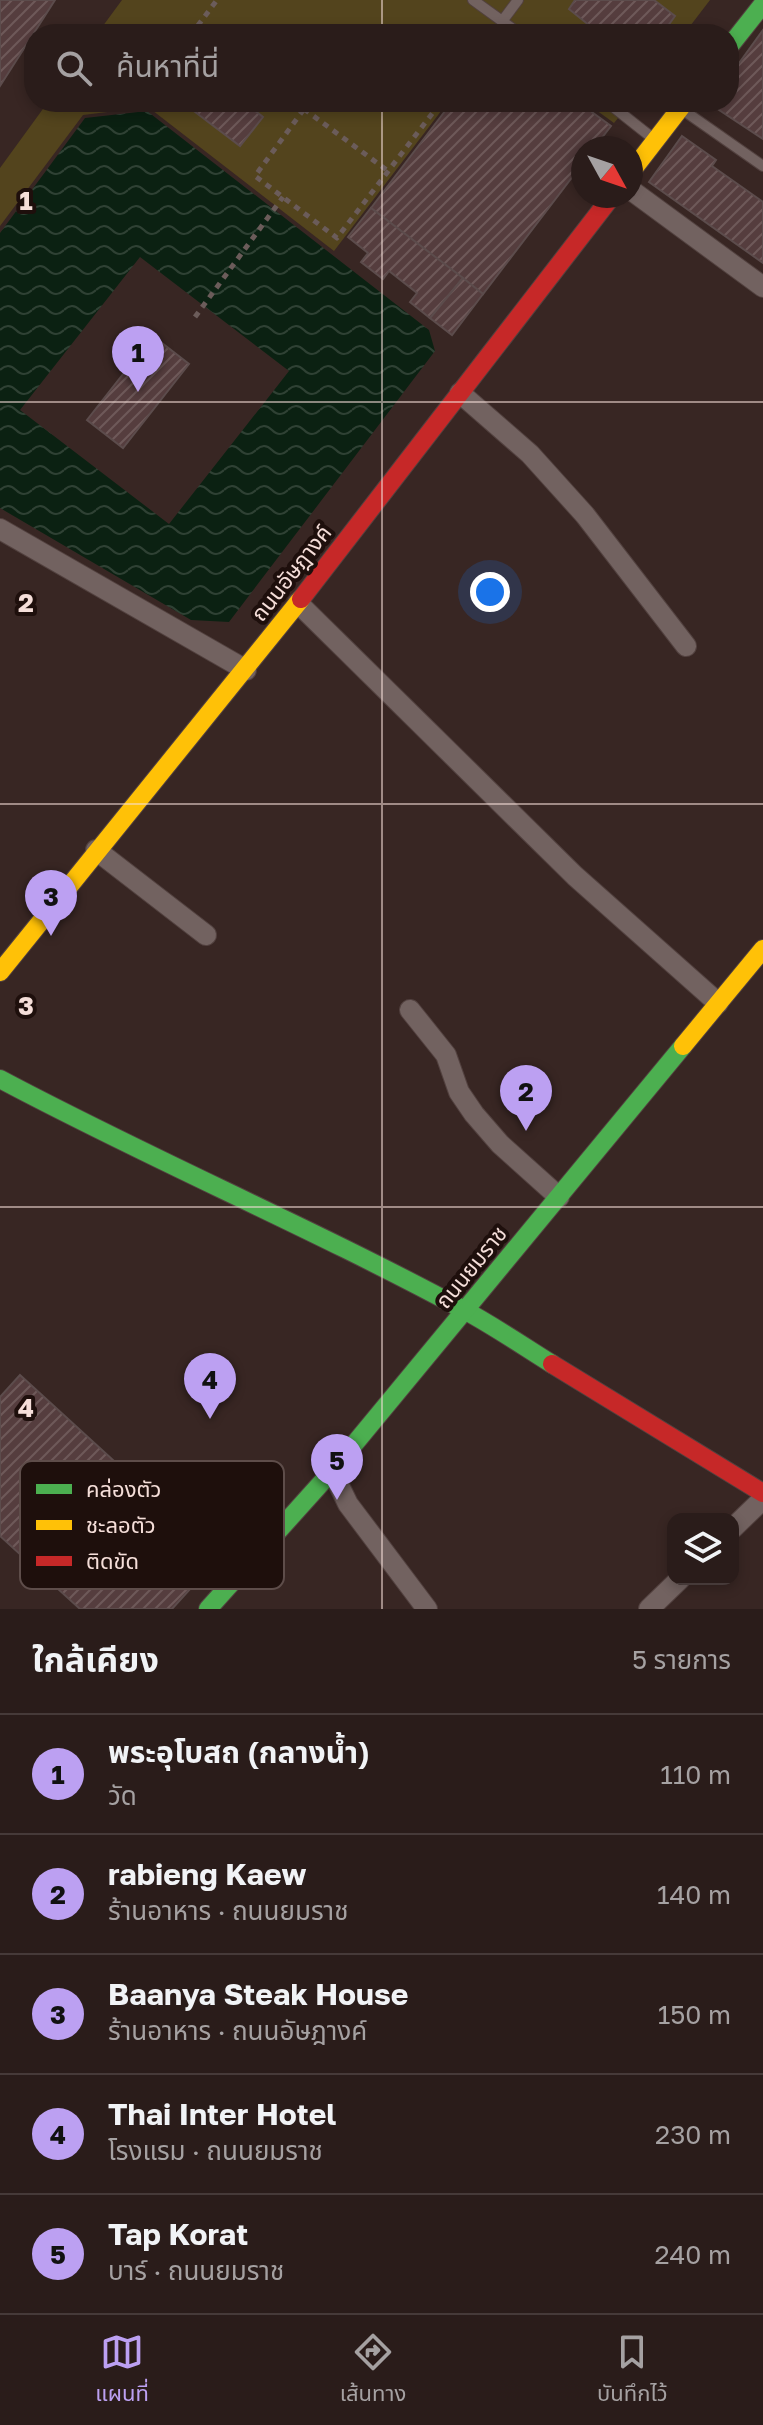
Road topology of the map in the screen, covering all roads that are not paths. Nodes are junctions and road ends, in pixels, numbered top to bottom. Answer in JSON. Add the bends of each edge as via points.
{"nodes":[{"id":1,"x":473,"y":0,"type":"edge"},
{"id":2,"x":518,"y":0,"type":"edge"},
{"id":3,"x":763,"y":4,"type":"edge"},
{"id":4,"x":503,"y":20,"type":"junction"},
{"id":5,"x":508,"y":24,"type":"edge"},
{"id":6,"x":739,"y":34,"type":"edge"},
{"id":7,"x":620,"y":112,"type":"edge"},
{"id":8,"x":678,"y":112,"type":"edge"},
{"id":9,"x":692,"y":112,"type":"edge"},
{"id":10,"x":657,"y":141,"type":"junction"},
{"id":11,"x":643,"y":158,"type":"edge"},
{"id":12,"x":763,"y":166,"type":"edge"},
{"id":13,"x":643,"y":199,"type":"edge"},
{"id":14,"x":603,"y":208,"type":"edge"},
{"id":15,"x":763,"y":287,"type":"edge"},
{"id":16,"x":460,"y":393,"type":"junction"},
{"id":17,"x":0,"y":529,"type":"edge"},
{"id":18,"x":298,"y":603,"type":"junction"},
{"id":19,"x":686,"y":646,"type":"dead end"},
{"id":20,"x":246,"y":670,"type":"junction"},
{"id":21,"x":96,"y":850,"type":"junction"},
{"id":22,"x":206,"y":935,"type":"dead end"},
{"id":23,"x":763,"y":949,"type":"edge"},
{"id":24,"x":0,"y":972,"type":"edge"},
{"id":25,"x":718,"y":1003,"type":"junction"},
{"id":26,"x":410,"y":1010,"type":"dead end"},
{"id":27,"x":0,"y":1079,"type":"edge"},
{"id":28,"x":559,"y":1197,"type":"junction"},
{"id":29,"x":466,"y":1311,"type":"junction"},
{"id":30,"x":332,"y":1471,"type":"junction"},
{"id":31,"x":763,"y":1496,"type":"edge"},
{"id":32,"x":739,"y":1522,"type":"edge"},
{"id":33,"x":284,"y":1524,"type":"edge"},
{"id":34,"x":674,"y":1585,"type":"edge"},
{"id":35,"x":226,"y":1589,"type":"edge"},
{"id":36,"x":208,"y":1609,"type":"edge"},
{"id":37,"x":427,"y":1609,"type":"edge"},
{"id":38,"x":649,"y":1609,"type":"edge"}],
"edges":[{"from":1,"to":4,"type":"lane"},
{"from":2,"to":4,"type":"lane"},
{"from":3,"to":6,"type":"street"},
{"from":4,"to":5,"type":"lane"},
{"from":7,"to":10,"type":"lane"},
{"from":8,"to":10,"type":"street"},
{"from":9,"to":12,"type":"lane"},
{"from":10,"to":11,"type":"street"},
{"from":13,"to":15,"type":"street"},
{"from":14,"to":16,"type":"street","name":"ถนนอัษฎางค์"},
{"from":16,"to":18,"type":"street","name":"ถนนอัษฎางค์"},
{"from":16,"to":19,"type":"street","via":[[530,454],[585,515]]},
{"from":17,"to":20,"type":"street"},
{"from":18,"to":20,"type":"street","name":"ถนนอัษฎางค์"},
{"from":18,"to":25,"type":"street","via":[[575,876]]},
{"from":20,"to":21,"type":"street","name":"ถนนอัษฎางค์"},
{"from":21,"to":22,"type":"street"},
{"from":21,"to":24,"type":"street","name":"ถนนอัษฎางค์"},
{"from":23,"to":25,"type":"street","name":"ถนนยมราช"},
{"from":25,"to":28,"type":"street","name":"ถนนยมราช"},
{"from":26,"to":28,"type":"street","via":[[446,1055],[459,1092],[474,1114]]},
{"from":27,"to":29,"type":"street"},
{"from":28,"to":29,"type":"street","name":"ถนนยมราช"},
{"from":29,"to":30,"type":"street","name":"ถนนยมราช"},
{"from":29,"to":31,"type":"street"},
{"from":30,"to":33,"type":"street","name":"ถนนยมราช"},
{"from":30,"to":37,"type":"street","via":[[348,1504]]},
{"from":31,"to":32,"type":"street"},
{"from":34,"to":38,"type":"street"},
{"from":35,"to":36,"type":"street","name":"ถนนยมราช"}]}
